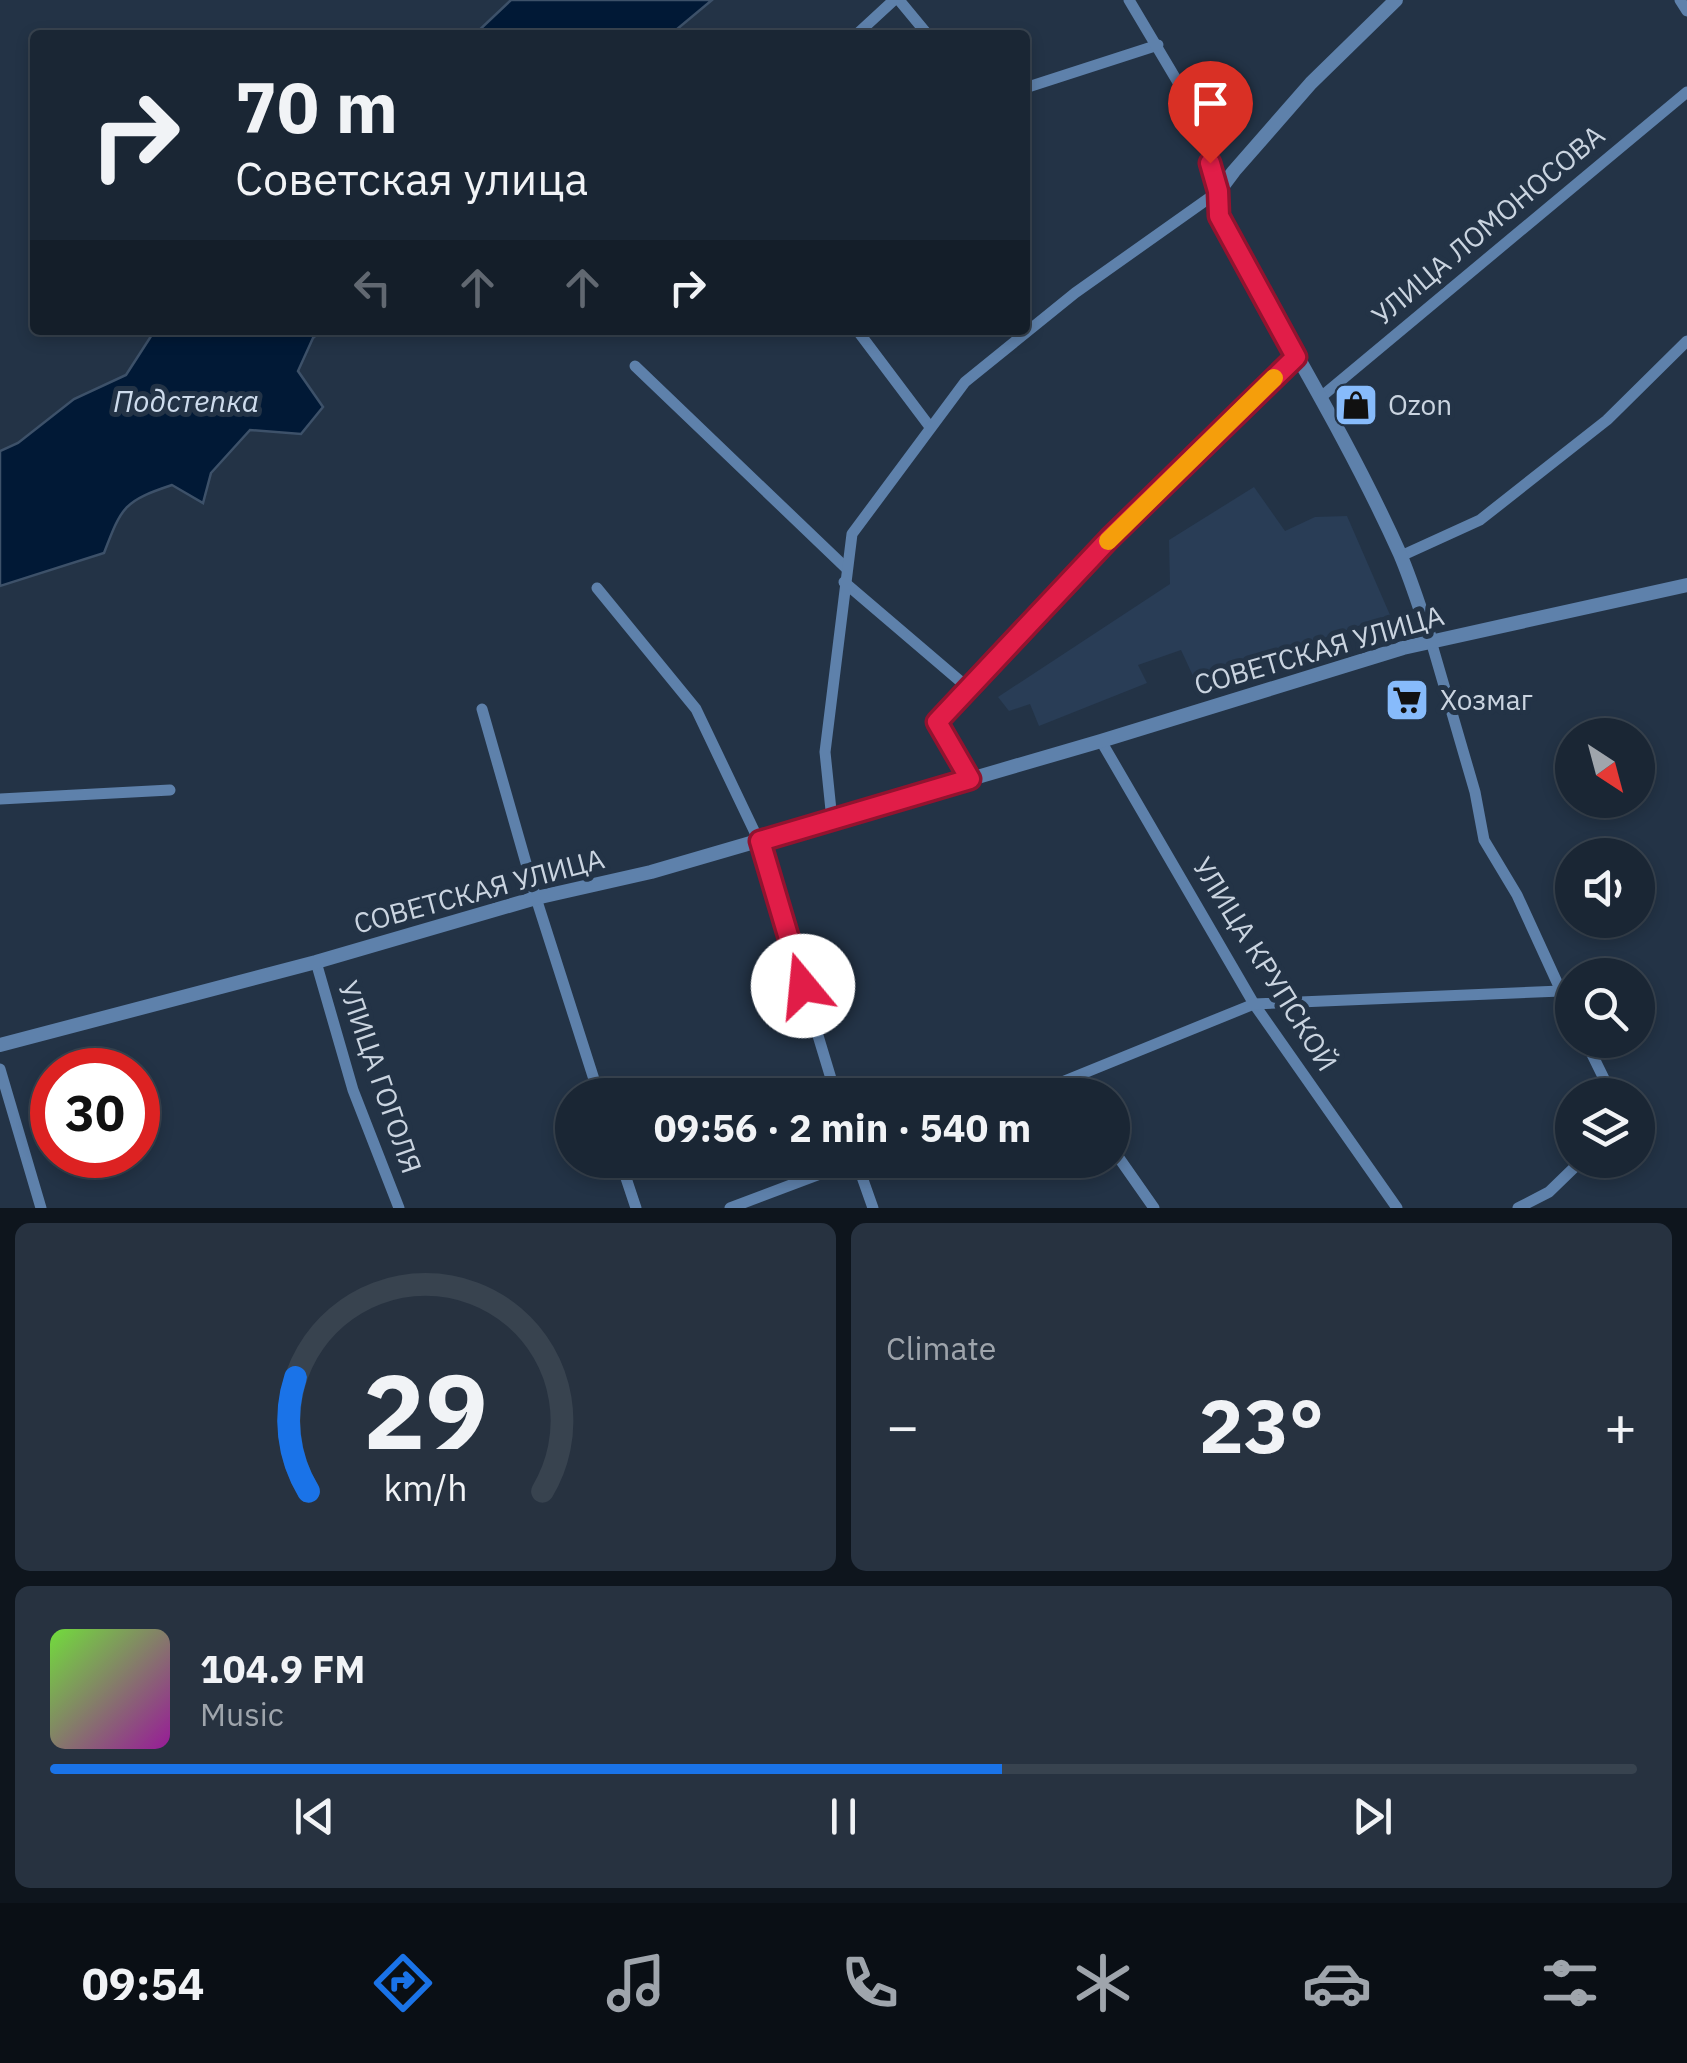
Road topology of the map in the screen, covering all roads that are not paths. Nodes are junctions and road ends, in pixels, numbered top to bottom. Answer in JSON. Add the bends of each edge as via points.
{"nodes":[{"id":1,"x":897,"y":0,"type":"edge"},
{"id":2,"x":1129,"y":0,"type":"edge"},
{"id":3,"x":1396,"y":0,"type":"edge"},
{"id":4,"x":1680,"y":0,"type":"edge"},
{"id":5,"x":1687,"y":11,"type":"edge"},
{"id":6,"x":862,"y":30,"type":"edge"},
{"id":7,"x":924,"y":30,"type":"edge"},
{"id":8,"x":1158,"y":46,"type":"junction"},
{"id":9,"x":1030,"y":86,"type":"edge"},
{"id":10,"x":1687,"y":92,"type":"edge"},
{"id":11,"x":1218,"y":191,"type":"junction"},
{"id":12,"x":1030,"y":330,"type":"edge"},
{"id":13,"x":861,"y":335,"type":"edge"},
{"id":14,"x":1024,"y":335,"type":"edge"},
{"id":15,"x":1687,"y":340,"type":"edge"},
{"id":16,"x":1296,"y":357,"type":"junction"},
{"id":17,"x":635,"y":366,"type":"dead end"},
{"id":18,"x":1322,"y":396,"type":"junction"},
{"id":19,"x":930,"y":427,"type":"junction"},
{"id":20,"x":1401,"y":556,"type":"junction"},
{"id":21,"x":846,"y":568,"type":"junction"},
{"id":22,"x":844,"y":582,"type":"junction"},
{"id":23,"x":1687,"y":584,"type":"edge"},
{"id":24,"x":596,"y":588,"type":"dead end"},
{"id":25,"x":1431,"y":641,"type":"junction"},
{"id":26,"x":967,"y":687,"type":"junction"},
{"id":27,"x":482,"y":709,"type":"dead end"},
{"id":28,"x":1100,"y":741,"type":"junction"},
{"id":29,"x":970,"y":779,"type":"junction"},
{"id":30,"x":170,"y":790,"type":"dead end"},
{"id":31,"x":0,"y":799,"type":"edge"},
{"id":32,"x":832,"y":820,"type":"junction"},
{"id":33,"x":760,"y":841,"type":"junction"},
{"id":34,"x":536,"y":898,"type":"junction"},
{"id":35,"x":316,"y":962,"type":"junction"},
{"id":36,"x":1555,"y":979,"type":"edge"},
{"id":37,"x":1555,"y":992,"type":"edge"},
{"id":38,"x":1254,"y":1004,"type":"junction"},
{"id":39,"x":0,"y":1045,"type":"edge"},
{"id":40,"x":0,"y":1069,"type":"edge"},
{"id":41,"x":594,"y":1078,"type":"edge"},
{"id":42,"x":831,"y":1078,"type":"edge"},
{"id":43,"x":1074,"y":1078,"type":"edge"},
{"id":44,"x":1130,"y":1174,"type":"edge"},
{"id":45,"x":626,"y":1178,"type":"edge"},
{"id":46,"x":809,"y":1178,"type":"edge"},
{"id":47,"x":862,"y":1178,"type":"edge"},
{"id":48,"x":1563,"y":1178,"type":"edge"},
{"id":49,"x":41,"y":1208,"type":"edge"},
{"id":50,"x":398,"y":1208,"type":"edge"},
{"id":51,"x":636,"y":1208,"type":"edge"},
{"id":52,"x":730,"y":1208,"type":"edge"},
{"id":53,"x":873,"y":1208,"type":"edge"},
{"id":54,"x":1154,"y":1208,"type":"edge"},
{"id":55,"x":1397,"y":1208,"type":"edge"},
{"id":56,"x":1518,"y":1208,"type":"edge"}],
"edges":[{"from":1,"to":6,"type":"street"},
{"from":1,"to":7,"type":"street"},
{"from":2,"to":8,"type":"street"},
{"from":3,"to":11,"type":"street"},
{"from":4,"to":5,"type":"street"},
{"from":8,"to":9,"type":"street"},
{"from":8,"to":11,"type":"street","via":[[1192,106]]},
{"from":10,"to":18,"type":"street","name":"УЛИЦА ЛОМОНОСОВА"},
{"from":11,"to":12,"type":"street"},
{"from":11,"to":16,"type":"street","via":[[1219,216]]},
{"from":13,"to":19,"type":"street"},
{"from":14,"to":19,"type":"street","via":[[966,382]]},
{"from":15,"to":20,"type":"street","via":[[1607,420],[1480,520]]},
{"from":16,"to":18,"type":"street"},
{"from":16,"to":26,"type":"street"},
{"from":17,"to":21,"type":"street"},
{"from":18,"to":20,"type":"street"},
{"from":19,"to":21,"type":"street","via":[[852,534]]},
{"from":20,"to":25,"type":"street"},
{"from":21,"to":22,"type":"street"},
{"from":22,"to":26,"type":"street"},
{"from":22,"to":32,"type":"street","via":[[825,752]]},
{"from":23,"to":25,"type":"street","name":"СОВЕТСКАЯ УЛИЦА"},
{"from":24,"to":33,"type":"street","via":[[696,709]]},
{"from":25,"to":28,"type":"street","name":"СОВЕТСКАЯ УЛИЦА"},
{"from":25,"to":36,"type":"street","via":[[1484,840]]},
{"from":26,"to":29,"type":"street","via":[[937,722]]},
{"from":27,"to":34,"type":"street"},
{"from":28,"to":29,"type":"street","name":"СОВЕТСКАЯ УЛИЦА"},
{"from":28,"to":38,"type":"street","name":"УЛИЦА КРУПСКОЙ"},
{"from":29,"to":32,"type":"street","name":"СОВЕТСКАЯ УЛИЦА"},
{"from":30,"to":31,"type":"street"},
{"from":32,"to":33,"type":"street","name":"СОВЕТСКАЯ УЛИЦА"},
{"from":33,"to":34,"type":"street","name":"СОВЕТСКАЯ УЛИЦА"},
{"from":33,"to":42,"type":"street"},
{"from":34,"to":35,"type":"street","name":"СОВЕТСКАЯ УЛИЦА"},
{"from":34,"to":41,"type":"street"},
{"from":35,"to":39,"type":"street","name":"СОВЕТСКАЯ УЛИЦА"},
{"from":35,"to":50,"type":"street","name":"УЛИЦА ГОГОЛЯ","via":[[353,1090]]},
{"from":37,"to":38,"type":"street"},
{"from":38,"to":43,"type":"street"},
{"from":38,"to":55,"type":"street","name":"УЛИЦА КРУПСКОЙ"},
{"from":40,"to":49,"type":"street"},
{"from":44,"to":54,"type":"street"},
{"from":45,"to":51,"type":"street"},
{"from":46,"to":52,"type":"street"},
{"from":47,"to":53,"type":"street"},
{"from":48,"to":56,"type":"street"}]}
